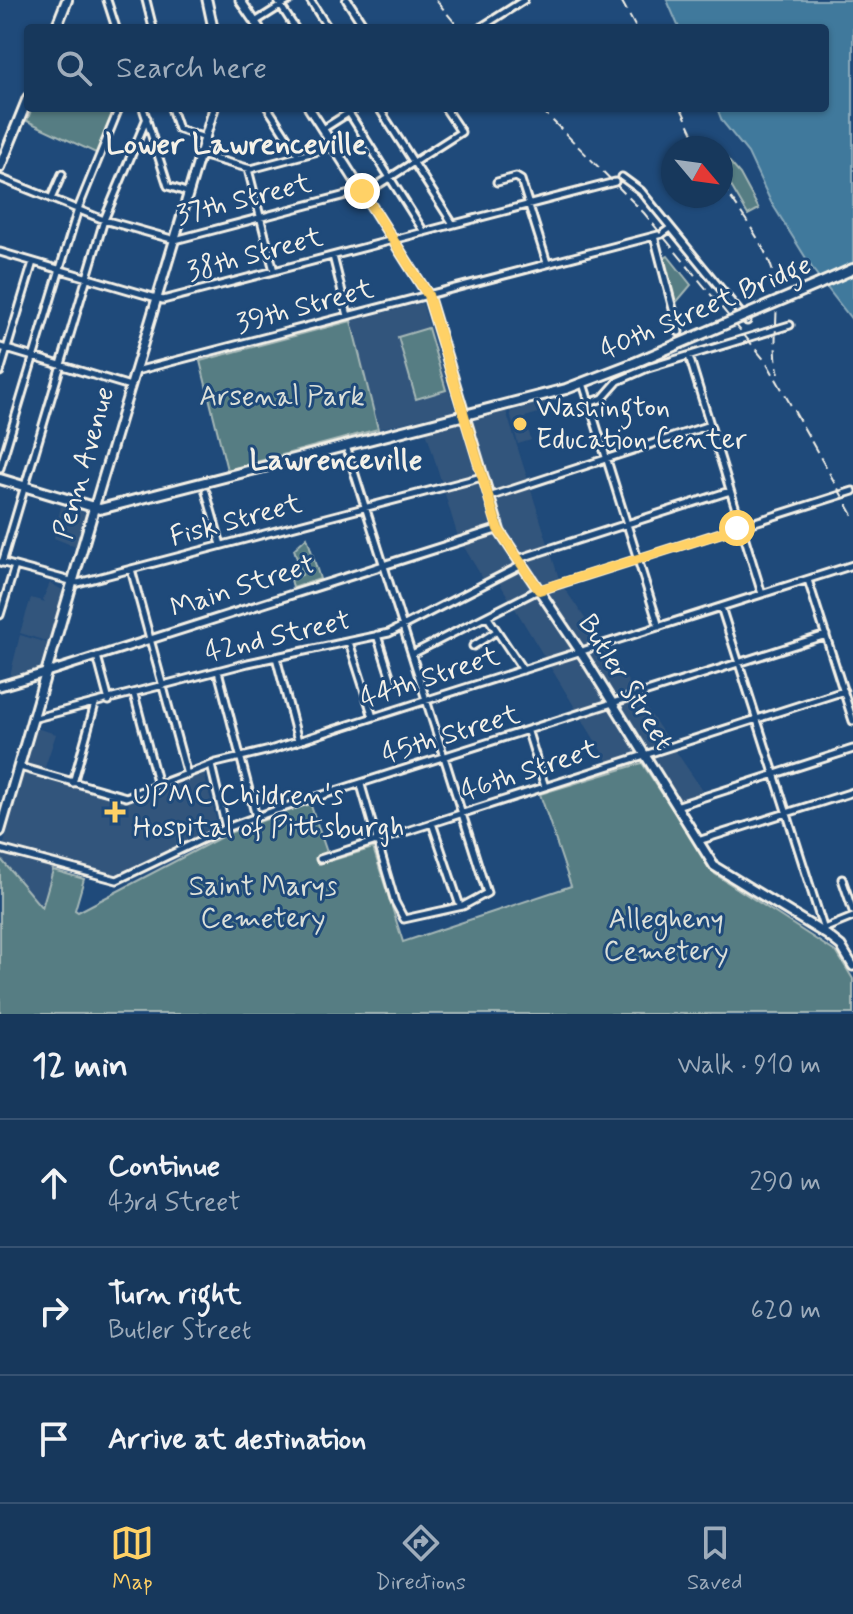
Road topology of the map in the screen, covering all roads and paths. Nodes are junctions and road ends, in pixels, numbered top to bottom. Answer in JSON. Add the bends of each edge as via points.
{"nodes":[{"id":1,"x":67,"y":0,"type":"edge"},
{"id":2,"x":107,"y":0,"type":"edge"},
{"id":3,"x":146,"y":0,"type":"edge"},
{"id":4,"x":207,"y":0,"type":"edge"},
{"id":5,"x":240,"y":0,"type":"edge"},
{"id":6,"x":290,"y":0,"type":"edge"},
{"id":7,"x":310,"y":0,"type":"edge"},
{"id":8,"x":347,"y":0,"type":"edge"},
{"id":9,"x":524,"y":0,"type":"edge"},
{"id":10,"x":279,"y":3,"type":"edge"},
{"id":11,"x":58,"y":24,"type":"edge"},
{"id":12,"x":115,"y":24,"type":"edge"},
{"id":13,"x":152,"y":24,"type":"edge"},
{"id":14,"x":212,"y":24,"type":"edge"},
{"id":15,"x":256,"y":24,"type":"edge"},
{"id":16,"x":258,"y":24,"type":"edge"},
{"id":17,"x":292,"y":24,"type":"edge"},
{"id":18,"x":325,"y":24,"type":"edge"},
{"id":19,"x":362,"y":24,"type":"edge"},
{"id":20,"x":486,"y":24,"type":"edge"},
{"id":21,"x":24,"y":108,"type":"edge"},
{"id":22,"x":117,"y":112,"type":"edge"},
{"id":23,"x":143,"y":112,"type":"edge"},
{"id":24,"x":172,"y":112,"type":"edge"},
{"id":25,"x":213,"y":112,"type":"edge"},
{"id":26,"x":271,"y":112,"type":"edge"},
{"id":27,"x":312,"y":112,"type":"edge"},
{"id":28,"x":344,"y":112,"type":"edge"},
{"id":29,"x":348,"y":112,"type":"edge"},
{"id":30,"x":382,"y":112,"type":"edge"},
{"id":31,"x":448,"y":112,"type":"edge"},
{"id":32,"x":147,"y":118,"type":"junction"},
{"id":33,"x":323,"y":129,"type":"junction"},
{"id":34,"x":205,"y":138,"type":"junction"},
{"id":35,"x":334,"y":147,"type":"junction"},
{"id":36,"x":200,"y":155,"type":"junction"},
{"id":37,"x":299,"y":156,"type":"junction"},
{"id":38,"x":414,"y":162,"type":"junction"},
{"id":39,"x":0,"y":167,"type":"edge"},
{"id":40,"x":248,"y":169,"type":"junction"},
{"id":41,"x":62,"y":174,"type":"dead end"},
{"id":42,"x":622,"y":177,"type":"dead end"},
{"id":43,"x":0,"y":178,"type":"edge"},
{"id":44,"x":390,"y":178,"type":"junction"},
{"id":45,"x":497,"y":182,"type":"dead end"},
{"id":46,"x":615,"y":182,"type":"dead end"},
{"id":47,"x":189,"y":193,"type":"junction"},
{"id":48,"x":363,"y":193,"type":"junction"},
{"id":49,"x":51,"y":199,"type":"junction"},
{"id":50,"x":529,"y":204,"type":"junction"},
{"id":51,"x":78,"y":209,"type":"junction"},
{"id":52,"x":260,"y":218,"type":"junction"},
{"id":53,"x":104,"y":220,"type":"junction"},
{"id":54,"x":453,"y":224,"type":"junction"},
{"id":55,"x":669,"y":229,"type":"junction"},
{"id":56,"x":424,"y":232,"type":"junction"},
{"id":57,"x":654,"y":236,"type":"junction"},
{"id":58,"x":175,"y":240,"type":"junction"},
{"id":59,"x":393,"y":240,"type":"junction"},
{"id":60,"x":0,"y":252,"type":"edge"},
{"id":61,"x":333,"y":256,"type":"junction"},
{"id":62,"x":33,"y":262,"type":"junction"},
{"id":63,"x":547,"y":263,"type":"junction"},
{"id":64,"x":853,"y":269,"type":"edge"},
{"id":65,"x":60,"y":270,"type":"junction"},
{"id":66,"x":274,"y":271,"type":"junction"},
{"id":67,"x":87,"y":278,"type":"junction"},
{"id":68,"x":428,"y":295,"type":"junction"},
{"id":69,"x":157,"y":299,"type":"junction"},
{"id":70,"x":348,"y":316,"type":"junction"},
{"id":71,"x":747,"y":321,"type":"dead end"},
{"id":72,"x":790,"y":325,"type":"dead end"},
{"id":73,"x":679,"y":332,"type":"dead end"},
{"id":74,"x":3,"y":348,"type":"edge"},
{"id":75,"x":689,"y":356,"type":"junction"},
{"id":76,"x":34,"y":357,"type":"junction"},
{"id":77,"x":61,"y":365,"type":"junction"},
{"id":78,"x":135,"y":371,"type":"junction"},
{"id":79,"x":0,"y":372,"type":"edge"},
{"id":80,"x":579,"y":385,"type":"junction"},
{"id":81,"x":130,"y":386,"type":"junction"},
{"id":82,"x":589,"y":403,"type":"junction"},
{"id":83,"x":465,"y":415,"type":"junction"},
{"id":84,"x":710,"y":425,"type":"junction"},
{"id":85,"x":345,"y":445,"type":"junction"},
{"id":86,"x":606,"y":459,"type":"junction"},
{"id":87,"x":0,"y":468,"type":"edge"},
{"id":88,"x":482,"y":477,"type":"junction"},
{"id":89,"x":0,"y":479,"type":"edge"},
{"id":90,"x":25,"y":487,"type":"junction"},
{"id":91,"x":730,"y":491,"type":"junction"},
{"id":92,"x":853,"y":491,"type":"edge"},
{"id":93,"x":206,"y":492,"type":"dead end"},
{"id":94,"x":489,"y":497,"type":"junction"},
{"id":95,"x":94,"y":508,"type":"junction"},
{"id":96,"x":365,"y":508,"type":"junction"},
{"id":97,"x":626,"y":523,"type":"junction"},
{"id":98,"x":741,"y":527,"type":"junction"},
{"id":99,"x":498,"y":529,"type":"junction"},
{"id":100,"x":221,"y":545,"type":"junction"},
{"id":101,"x":638,"y":559,"type":"junction"},
{"id":102,"x":1,"y":562,"type":"edge"},
{"id":103,"x":520,"y":562,"type":"junction"},
{"id":104,"x":853,"y":565,"type":"edge"},
{"id":105,"x":15,"y":566,"type":"junction"},
{"id":106,"x":383,"y":566,"type":"junction"},
{"id":107,"x":131,"y":569,"type":"junction"},
{"id":108,"x":808,"y":580,"type":"junction"},
{"id":109,"x":72,"y":583,"type":"junction"},
{"id":110,"x":539,"y":590,"type":"junction"},
{"id":111,"x":762,"y":594,"type":"junction"},
{"id":112,"x":721,"y":607,"type":"junction"},
{"id":113,"x":0,"y":615,"type":"edge"},
{"id":114,"x":487,"y":616,"type":"junction"},
{"id":115,"x":403,"y":626,"type":"junction"},
{"id":116,"x":659,"y":627,"type":"junction"},
{"id":117,"x":497,"y":631,"type":"junction"},
{"id":118,"x":377,"y":635,"type":"junction"},
{"id":119,"x":826,"y":635,"type":"junction"},
{"id":120,"x":150,"y":639,"type":"junction"},
{"id":121,"x":349,"y":642,"type":"junction"},
{"id":122,"x":473,"y":646,"type":"dead end"},
{"id":123,"x":581,"y":652,"type":"junction"},
{"id":124,"x":412,"y":654,"type":"junction"},
{"id":125,"x":97,"y":656,"type":"junction"},
{"id":126,"x":276,"y":657,"type":"junction"},
{"id":127,"x":739,"y":663,"type":"junction"},
{"id":128,"x":523,"y":670,"type":"junction"},
{"id":129,"x":218,"y":671,"type":"junction"},
{"id":130,"x":45,"y":673,"type":"junction"},
{"id":131,"x":392,"y":682,"type":"dead end"},
{"id":132,"x":0,"y":686,"type":"edge"},
{"id":133,"x":163,"y":686,"type":"junction"},
{"id":134,"x":844,"y":691,"type":"junction"},
{"id":135,"x":134,"y":694,"type":"junction"},
{"id":136,"x":109,"y":701,"type":"junction"},
{"id":137,"x":427,"y":701,"type":"junction"},
{"id":138,"x":95,"y":704,"type":"junction"},
{"id":139,"x":613,"y":704,"type":"junction"},
{"id":140,"x":373,"y":717,"type":"junction"},
{"id":141,"x":32,"y":719,"type":"junction"},
{"id":142,"x":756,"y":719,"type":"junction"},
{"id":143,"x":853,"y":721,"type":"edge"},
{"id":144,"x":528,"y":732,"type":"junction"},
{"id":145,"x":298,"y":741,"type":"junction"},
{"id":146,"x":853,"y":749,"type":"edge"},
{"id":147,"x":645,"y":755,"type":"junction"},
{"id":148,"x":241,"y":757,"type":"junction"},
{"id":149,"x":445,"y":758,"type":"junction"},
{"id":150,"x":211,"y":765,"type":"junction"},
{"id":151,"x":19,"y":767,"type":"junction"},
{"id":152,"x":774,"y":774,"type":"junction"},
{"id":153,"x":187,"y":775,"type":"junction"},
{"id":154,"x":73,"y":783,"type":"junction"},
{"id":155,"x":158,"y":785,"type":"junction"},
{"id":156,"x":361,"y":785,"type":"junction"},
{"id":157,"x":545,"y":787,"type":"junction"},
{"id":158,"x":853,"y":792,"type":"edge"},
{"id":159,"x":676,"y":806,"type":"junction"},
{"id":160,"x":462,"y":813,"type":"junction"},
{"id":161,"x":786,"y":813,"type":"junction"},
{"id":162,"x":256,"y":817,"type":"junction"},
{"id":163,"x":432,"y":823,"type":"junction"},
{"id":164,"x":1,"y":828,"type":"edge"},
{"id":165,"x":226,"y":828,"type":"junction"},
{"id":166,"x":377,"y":841,"type":"junction"},
{"id":167,"x":698,"y":841,"type":"junction"},
{"id":168,"x":0,"y":849,"type":"edge"},
{"id":169,"x":320,"y":859,"type":"dead end"},
{"id":170,"x":842,"y":879,"type":"dead end"},
{"id":171,"x":459,"y":903,"type":"dead end"},
{"id":172,"x":853,"y":914,"type":"edge"},
{"id":173,"x":821,"y":929,"type":"junction"},
{"id":174,"x":853,"y":966,"type":"edge"}],
"edges":[{"from":1,"to":11,"type":"main road"},
{"from":2,"to":12,"type":"street"},
{"from":3,"to":13,"type":"street"},
{"from":4,"to":14,"type":"main road"},
{"from":5,"to":15,"type":"main road"},
{"from":6,"to":10,"type":"street"},
{"from":7,"to":18,"type":"street"},
{"from":8,"to":19,"type":"street"},
{"from":9,"to":20,"type":"street"},
{"from":10,"to":16,"type":"street"},
{"from":10,"to":17,"type":"street"},
{"from":21,"to":39,"type":"main road"},
{"from":22,"to":51,"type":"street"},
{"from":23,"to":32,"type":"street"},
{"from":24,"to":34,"type":"street","via":[[178,129]]},
{"from":25,"to":34,"type":"main road","name":"Penn Avenue"},
{"from":26,"to":37,"type":"street"},
{"from":27,"to":33,"type":"main road","name":"Butler Street"},
{"from":28,"to":33,"type":"street"},
{"from":29,"to":44,"type":"street"},
{"from":30,"to":38,"type":"street"},
{"from":31,"to":38,"type":"street","name":"37th Street","via":[[461,132]]},
{"from":32,"to":47,"type":"street","via":[[168,186]]},
{"from":32,"to":53,"type":"street"},
{"from":33,"to":35,"type":"main road","name":"Butler Street"},
{"from":34,"to":36,"type":"main road","name":"Penn Avenue"},
{"from":35,"to":37,"type":"street"},
{"from":35,"to":48,"type":"main road","name":"Butler Street"},
{"from":36,"to":40,"type":"street"},
{"from":36,"to":47,"type":"main road","name":"Penn Avenue"},
{"from":37,"to":40,"type":"street"},
{"from":38,"to":44,"type":"street","name":"37th Street"},
{"from":38,"to":54,"type":"street"},
{"from":40,"to":52,"type":"street"},
{"from":41,"to":49,"type":"street"},
{"from":42,"to":55,"type":"street","via":[[641,191]]},
{"from":43,"to":49,"type":"street","name":"37th Street"},
{"from":44,"to":48,"type":"street","name":"37th Street"},
{"from":44,"to":56,"type":"street"},
{"from":45,"to":50,"type":"street","via":[[519,177]]},
{"from":46,"to":50,"type":"street","name":"38th Street"},
{"from":47,"to":58,"type":"main road","name":"Penn Avenue"},
{"from":48,"to":52,"type":"street","name":"37th Street"},
{"from":48,"to":59,"type":"main road","name":"Butler Street"},
{"from":49,"to":51,"type":"street","name":"37th Street"},
{"from":50,"to":54,"type":"street","name":"38th Street"},
{"from":50,"to":63,"type":"street"},
{"from":51,"to":53,"type":"street","name":"37th Street"},
{"from":51,"to":65,"type":"street"},
{"from":52,"to":58,"type":"street","name":"37th Street"},
{"from":52,"to":66,"type":"street"},
{"from":53,"to":58,"type":"street","name":"37th Street"},
{"from":53,"to":67,"type":"street"},
{"from":54,"to":56,"type":"street","name":"38th Street"},
{"from":55,"to":57,"type":"street","name":"39th Street"},
{"from":55,"to":71,"type":"street"},
{"from":56,"to":59,"type":"street","name":"38th Street"},
{"from":57,"to":63,"type":"street","name":"39th Street"},
{"from":57,"to":73,"type":"street"},
{"from":58,"to":69,"type":"main road","name":"Penn Avenue"},
{"from":59,"to":61,"type":"street","name":"38th Street"},
{"from":59,"to":68,"type":"main road","name":"Butler Street"},
{"from":60,"to":62,"type":"street","name":"38th Street"},
{"from":61,"to":66,"type":"street","name":"38th Street"},
{"from":61,"to":70,"type":"street"},
{"from":62,"to":65,"type":"street","name":"38th Street"},
{"from":62,"to":74,"type":"street"},
{"from":63,"to":68,"type":"street","name":"39th Street"},
{"from":64,"to":80,"type":"main road","name":"40th Street Bridge","bridge":true},
{"from":65,"to":67,"type":"street","name":"38th Street"},
{"from":65,"to":76,"type":"street"},
{"from":66,"to":69,"type":"street","name":"38th Street"},
{"from":67,"to":69,"type":"street","name":"38th Street"},
{"from":67,"to":77,"type":"street"},
{"from":68,"to":70,"type":"street","name":"39th Street"},
{"from":68,"to":83,"type":"main road","name":"Butler Street"},
{"from":69,"to":78,"type":"main road","name":"Penn Avenue"},
{"from":70,"to":78,"type":"street","name":"39th Street"},
{"from":72,"to":75,"type":"street"},
{"from":74,"to":76,"type":"street"},
{"from":74,"to":79,"type":"street"},
{"from":75,"to":82,"type":"street","via":[[618,381],[603,398]]},
{"from":75,"to":84,"type":"street"},
{"from":76,"to":77,"type":"street"},
{"from":76,"to":87,"type":"street"},
{"from":77,"to":81,"type":"street"},
{"from":77,"to":90,"type":"street"},
{"from":78,"to":81,"type":"main road","name":"Penn Avenue"},
{"from":80,"to":82,"type":"street"},
{"from":80,"to":83,"type":"main road","name":"40th Street Bridge"},
{"from":81,"to":95,"type":"main road","name":"Penn Avenue"},
{"from":82,"to":86,"type":"street"},
{"from":83,"to":85,"type":"main road","name":"40th Street Bridge"},
{"from":83,"to":88,"type":"main road","name":"Butler Street"},
{"from":84,"to":86,"type":"street"},
{"from":84,"to":91,"type":"street"},
{"from":85,"to":95,"type":"main road","name":"40th Street Bridge"},
{"from":85,"to":96,"type":"street"},
{"from":86,"to":94,"type":"street"},
{"from":86,"to":97,"type":"street"},
{"from":88,"to":94,"type":"main road","name":"Butler Street"},
{"from":88,"to":96,"type":"street","name":"Fisk Street"},
{"from":89,"to":90,"type":"main road"},
{"from":90,"to":95,"type":"main road"},
{"from":90,"to":102,"type":"street"},
{"from":91,"to":97,"type":"street","name":"42nd Street"},
{"from":91,"to":98,"type":"street"},
{"from":92,"to":98,"type":"street"},
{"from":93,"to":100,"type":"street"},
{"from":94,"to":99,"type":"main road","name":"Butler Street"},
{"from":95,"to":109,"type":"main road","name":"Penn Avenue"},
{"from":96,"to":100,"type":"street","name":"Fisk Street"},
{"from":96,"to":106,"type":"street"},
{"from":97,"to":101,"type":"street"},
{"from":97,"to":103,"type":"street","name":"42nd Street"},
{"from":98,"to":101,"type":"street"},
{"from":98,"to":111,"type":"street"},
{"from":99,"to":103,"type":"main road","name":"Butler Street"},
{"from":99,"to":106,"type":"street","name":"Main Street"},
{"from":100,"to":107,"type":"street","name":"Fisk Street"},
{"from":101,"to":110,"type":"street"},
{"from":101,"to":116,"type":"street"},
{"from":102,"to":105,"type":"street","name":"Fisk Street"},
{"from":103,"to":110,"type":"main road","name":"Butler Street"},
{"from":103,"to":115,"type":"street","name":"42nd Street"},
{"from":104,"to":108,"type":"street","name":"44th Street"},
{"from":105,"to":109,"type":"street","name":"Fisk Street"},
{"from":105,"to":113,"type":"street"},
{"from":106,"to":115,"type":"street"},
{"from":106,"to":120,"type":"street","name":"Main Street"},
{"from":107,"to":109,"type":"street","name":"Fisk Street"},
{"from":107,"to":120,"type":"street"},
{"from":108,"to":111,"type":"street","name":"44th Street"},
{"from":108,"to":119,"type":"street"},
{"from":109,"to":130,"type":"main road","name":"Penn Avenue"},
{"from":110,"to":114,"type":"street"},
{"from":110,"to":123,"type":"main road","name":"Butler Street"},
{"from":111,"to":112,"type":"street","name":"44th Street"},
{"from":112,"to":116,"type":"street","name":"44th Street"},
{"from":112,"to":127,"type":"street"},
{"from":114,"to":117,"type":"street"},
{"from":114,"to":124,"type":"street"},
{"from":115,"to":118,"type":"street","name":"42nd Street"},
{"from":115,"to":124,"type":"street"},
{"from":116,"to":123,"type":"street","name":"44th Street"},
{"from":117,"to":122,"type":"street"},
{"from":117,"to":128,"type":"street"},
{"from":118,"to":121,"type":"street","name":"42nd Street"},
{"from":118,"to":131,"type":"street"},
{"from":119,"to":127,"type":"street","name":"45th Street"},
{"from":119,"to":134,"type":"street"},
{"from":120,"to":125,"type":"street","name":"Main Street"},
{"from":120,"to":133,"type":"street"},
{"from":121,"to":126,"type":"street","name":"42nd Street"},
{"from":121,"to":140,"type":"street"},
{"from":123,"to":128,"type":"street","name":"44th Street"},
{"from":123,"to":139,"type":"main road","name":"Butler Street"},
{"from":124,"to":137,"type":"street"},
{"from":125,"to":130,"type":"street","name":"Main Street"},
{"from":125,"to":136,"type":"street"},
{"from":126,"to":129,"type":"street","name":"42nd Street"},
{"from":126,"to":145,"type":"street"},
{"from":127,"to":139,"type":"street","name":"45th Street"},
{"from":127,"to":142,"type":"street"},
{"from":128,"to":137,"type":"street","name":"44th Street"},
{"from":129,"to":133,"type":"street","name":"42nd Street"},
{"from":129,"to":148,"type":"street"},
{"from":130,"to":132,"type":"main road","name":"Main Street"},
{"from":130,"to":141,"type":"main road","name":"Penn Avenue"},
{"from":133,"to":135,"type":"street","name":"42nd Street"},
{"from":133,"to":153,"type":"street"},
{"from":134,"to":142,"type":"street","name":"46th Street"},
{"from":134,"to":143,"type":"street"},
{"from":135,"to":136,"type":"street","name":"42nd Street"},
{"from":135,"to":155,"type":"street"},
{"from":136,"to":138,"type":"street","name":"42nd Street"},
{"from":137,"to":140,"type":"street","name":"44th Street"},
{"from":137,"to":149,"type":"street"},
{"from":138,"to":141,"type":"street","name":"42nd Street"},
{"from":138,"to":154,"type":"street"},
{"from":139,"to":144,"type":"street","name":"45th Street"},
{"from":139,"to":147,"type":"main road","name":"Butler Street"},
{"from":140,"to":145,"type":"street","name":"44th Street"},
{"from":141,"to":151,"type":"main road","name":"Penn Avenue"},
{"from":142,"to":147,"type":"street","name":"46th Street"},
{"from":142,"to":152,"type":"street"},
{"from":144,"to":149,"type":"street","name":"45th Street"},
{"from":144,"to":157,"type":"street"},
{"from":145,"to":148,"type":"street","name":"44th Street"},
{"from":146,"to":152,"type":"street"},
{"from":147,"to":157,"type":"street","name":"46th Street"},
{"from":147,"to":159,"type":"main road","name":"Butler Street"},
{"from":148,"to":150,"type":"street","name":"44th Street"},
{"from":148,"to":162,"type":"street"},
{"from":149,"to":156,"type":"street","name":"45th Street"},
{"from":149,"to":160,"type":"street"},
{"from":150,"to":153,"type":"street","name":"44th Street"},
{"from":150,"to":165,"type":"street"},
{"from":151,"to":154,"type":"street","name":"44th Street"},
{"from":151,"to":164,"type":"main road","name":"Penn Avenue"},
{"from":152,"to":159,"type":"street"},
{"from":152,"to":161,"type":"street"},
{"from":153,"to":155,"type":"street","name":"44th Street"},
{"from":154,"to":155,"type":"street","name":"44th Street","via":[[122,797]]},
{"from":156,"to":162,"type":"street","name":"45th Street"},
{"from":156,"to":166,"type":"street"},
{"from":157,"to":160,"type":"street","name":"46th Street"},
{"from":158,"to":161,"type":"street"},
{"from":159,"to":167,"type":"main road","name":"Butler Street"},
{"from":160,"to":163,"type":"street","name":"46th Street"},
{"from":160,"to":166,"type":"street","via":[[487,888],[486,894],[463,906],[408,920],[402,917]]},
{"from":161,"to":167,"type":"street"},
{"from":161,"to":173,"type":"street"},
{"from":162,"to":165,"type":"street","name":"45th Street"},
{"from":163,"to":166,"type":"street","name":"46th Street"},
{"from":163,"to":171,"type":"street"},
{"from":165,"to":168,"type":"street","name":"45th Street","via":[[117,880]]},
{"from":166,"to":169,"type":"street","name":"46th Street"},
{"from":167,"to":173,"type":"main road","name":"Butler Street","via":[[720,871]]},
{"from":170,"to":172,"type":"street"},
{"from":172,"to":173,"type":"street"},
{"from":173,"to":174,"type":"main road","name":"Butler Street","via":[[841,946]]}]}
